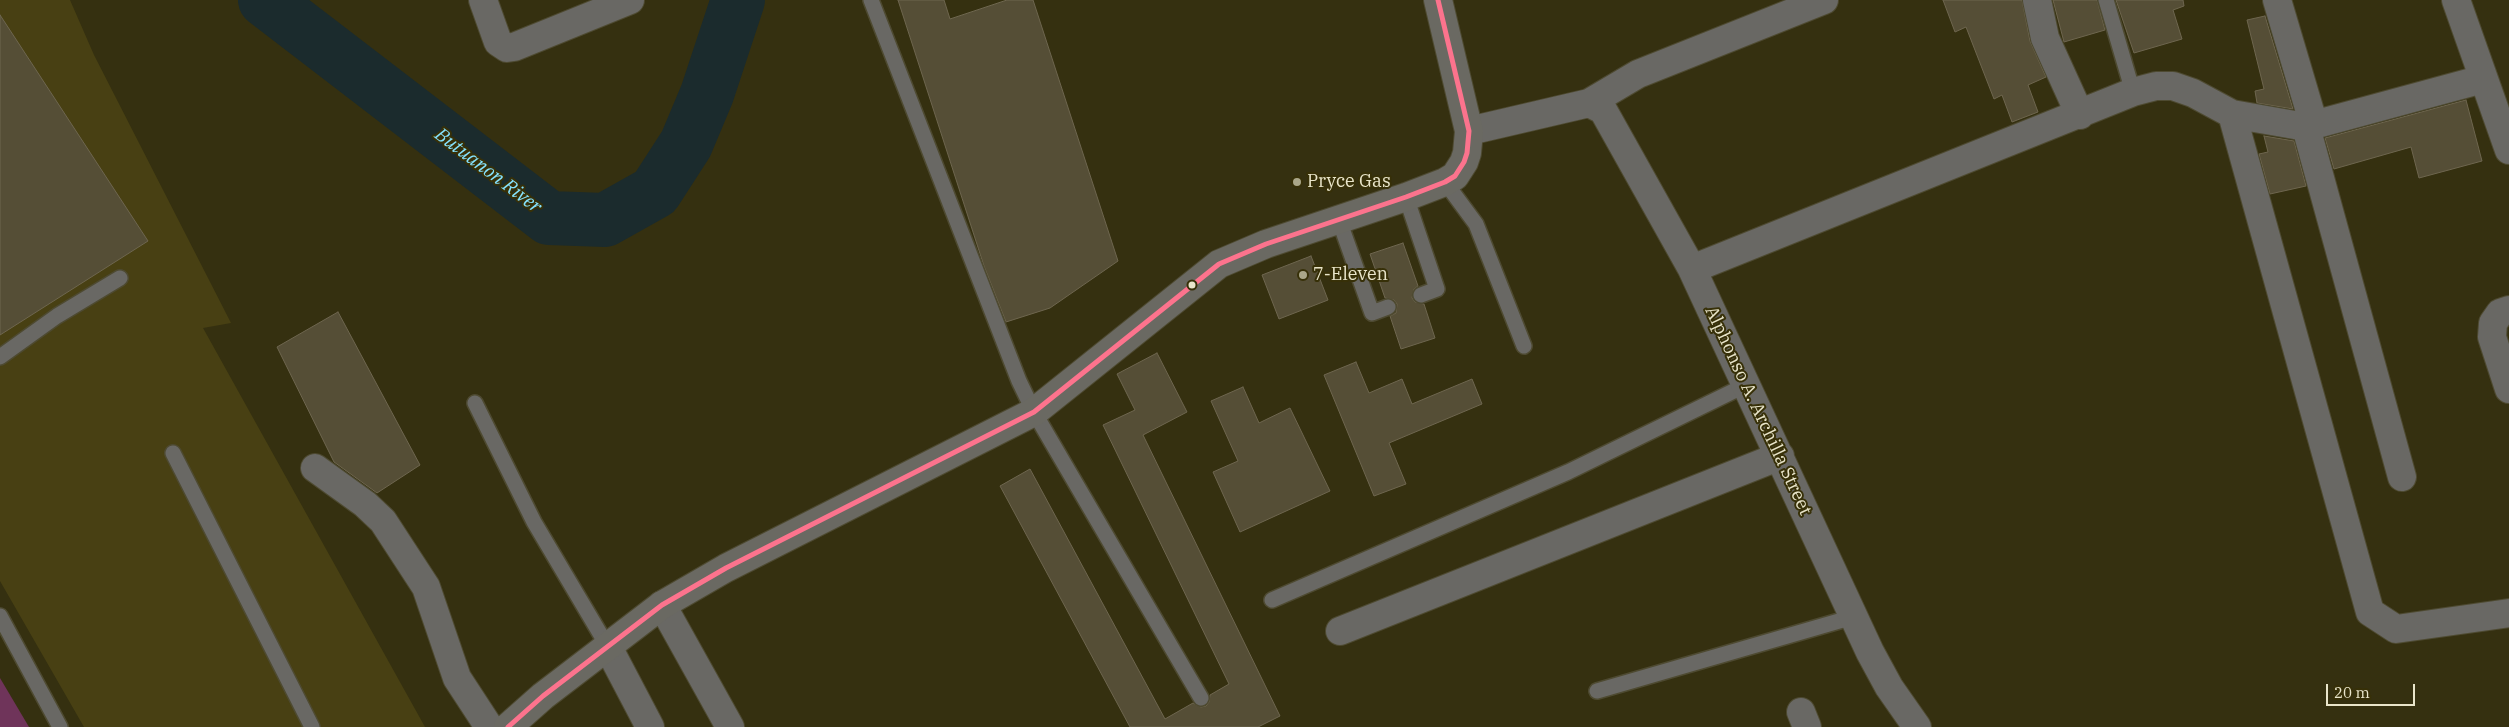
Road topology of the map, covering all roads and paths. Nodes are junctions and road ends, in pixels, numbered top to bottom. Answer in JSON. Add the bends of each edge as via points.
{"nodes":[{"id":1,"x":483,"y":0,"type":"edge"},
{"id":2,"x":630,"y":0,"type":"edge"},
{"id":3,"x":871,"y":0,"type":"edge"},
{"id":4,"x":1438,"y":0,"type":"edge"},
{"id":5,"x":1824,"y":0,"type":"edge"},
{"id":6,"x":2037,"y":0,"type":"edge"},
{"id":7,"x":2106,"y":0,"type":"edge"},
{"id":8,"x":2277,"y":0,"type":"edge"},
{"id":9,"x":2456,"y":0,"type":"edge"},
{"id":10,"x":592,"y":7,"type":"edge"},
{"id":11,"x":2483,"y":79,"type":"junction"},
{"id":12,"x":2133,"y":92,"type":"junction"},
{"id":13,"x":1589,"y":103,"type":"junction"},
{"id":14,"x":2232,"y":114,"type":"junction"},
{"id":15,"x":2080,"y":115,"type":"junction"},
{"id":16,"x":2310,"y":126,"type":"junction"},
{"id":17,"x":1468,"y":131,"type":"junction"},
{"id":18,"x":2509,"y":150,"type":"edge"},
{"id":19,"x":1445,"y":182,"type":"junction"},
{"id":20,"x":1406,"y":197,"type":"junction"},
{"id":21,"x":1339,"y":220,"type":"junction"},
{"id":22,"x":1692,"y":269,"type":"junction"},
{"id":23,"x":120,"y":278,"type":"dead end"},
{"id":24,"x":1421,"y":295,"type":"dead end"},
{"id":25,"x":1388,"y":307,"type":"dead end"},
{"id":26,"x":2509,"y":310,"type":"edge"},
{"id":27,"x":1524,"y":346,"type":"dead end"},
{"id":28,"x":0,"y":357,"type":"edge"},
{"id":29,"x":1746,"y":385,"type":"junction"},
{"id":30,"x":2509,"y":389,"type":"edge"},
{"id":31,"x":475,"y":403,"type":"dead end"},
{"id":32,"x":1034,"y":412,"type":"junction"},
{"id":33,"x":173,"y":453,"type":"dead end"},
{"id":34,"x":1780,"y":456,"type":"junction"},
{"id":35,"x":315,"y":468,"type":"dead end"},
{"id":36,"x":2402,"y":477,"type":"dead end"},
{"id":37,"x":1272,"y":600,"type":"dead end"},
{"id":38,"x":662,"y":605,"type":"junction"},
{"id":39,"x":2509,"y":613,"type":"edge"},
{"id":40,"x":0,"y":616,"type":"edge"},
{"id":41,"x":1853,"y":617,"type":"junction"},
{"id":42,"x":1340,"y":631,"type":"dead end"},
{"id":43,"x":608,"y":647,"type":"junction"},
{"id":44,"x":1597,"y":691,"type":"dead end"},
{"id":45,"x":1201,"y":698,"type":"dead end"},
{"id":46,"x":60,"y":727,"type":"edge"},
{"id":47,"x":312,"y":727,"type":"edge"},
{"id":48,"x":489,"y":727,"type":"edge"},
{"id":49,"x":508,"y":727,"type":"edge"},
{"id":50,"x":650,"y":727,"type":"edge"},
{"id":51,"x":730,"y":727,"type":"edge"},
{"id":52,"x":1917,"y":727,"type":"edge"}],
"edges":[{"from":1,"to":10,"type":"street","via":[[498,42],[507,48]]},
{"from":2,"to":10,"type":"street"},
{"from":3,"to":32,"type":"lane","via":[[1019,381]]},
{"from":4,"to":17,"type":"main road"},
{"from":5,"to":13,"type":"street","via":[[1638,74]]},
{"from":6,"to":15,"type":"street","via":[[2045,38]]},
{"from":7,"to":12,"type":"lane"},
{"from":8,"to":16,"type":"street"},
{"from":9,"to":11,"type":"street"},
{"from":11,"to":16,"type":"street"},
{"from":11,"to":18,"type":"street"},
{"from":12,"to":14,"type":"street","via":[[2172,86],[2193,93]]},
{"from":12,"to":15,"type":"street"},
{"from":13,"to":17,"type":"street"},
{"from":13,"to":22,"type":"street","name":"Alphonso A. Archilla Street","via":[[1603,110]]},
{"from":14,"to":16,"type":"street"},
{"from":14,"to":39,"type":"street","via":[[2370,612],[2396,629]]},
{"from":15,"to":22,"type":"street"},
{"from":16,"to":36,"type":"street"},
{"from":17,"to":19,"type":"main road","via":[[1469,143],[1464,162],[1455,176]]},
{"from":19,"to":20,"type":"main road"},
{"from":19,"to":27,"type":"lane","via":[[1476,224]]},
{"from":20,"to":21,"type":"main road"},
{"from":20,"to":24,"type":"lane","via":[[1437,289]]},
{"from":21,"to":25,"type":"lane","via":[[1372,313]]},
{"from":21,"to":32,"type":"main road","via":[[1266,244],[1219,264]]},
{"from":22,"to":29,"type":"street","name":"Alphonso A. Archilla Street"},
{"from":23,"to":28,"type":"lane","via":[[57,316]]},
{"from":26,"to":30,"type":"street","via":[[2500,314],[2493,323],[2492,337]]},
{"from":29,"to":34,"type":"street","name":"Alphonso A. Archilla Street"},
{"from":29,"to":37,"type":"lane","via":[[1568,472]]},
{"from":31,"to":43,"type":"lane","via":[[534,522]]},
{"from":32,"to":38,"type":"main road","via":[[726,568]]},
{"from":32,"to":45,"type":"lane"},
{"from":33,"to":47,"type":"lane"},
{"from":34,"to":41,"type":"street","name":"Alphonso A. Archilla Street"},
{"from":34,"to":42,"type":"street"},
{"from":35,"to":48,"type":"street","via":[[383,521],[426,587],[457,678]]},
{"from":38,"to":43,"type":"main road"},
{"from":38,"to":51,"type":"street"},
{"from":40,"to":46,"type":"lane"},
{"from":41,"to":44,"type":"lane"},
{"from":41,"to":52,"type":"street","name":"Alphonso A. Archilla Street","via":[[1889,688]]},
{"from":43,"to":49,"type":"main road"},
{"from":43,"to":50,"type":"street"}]}
